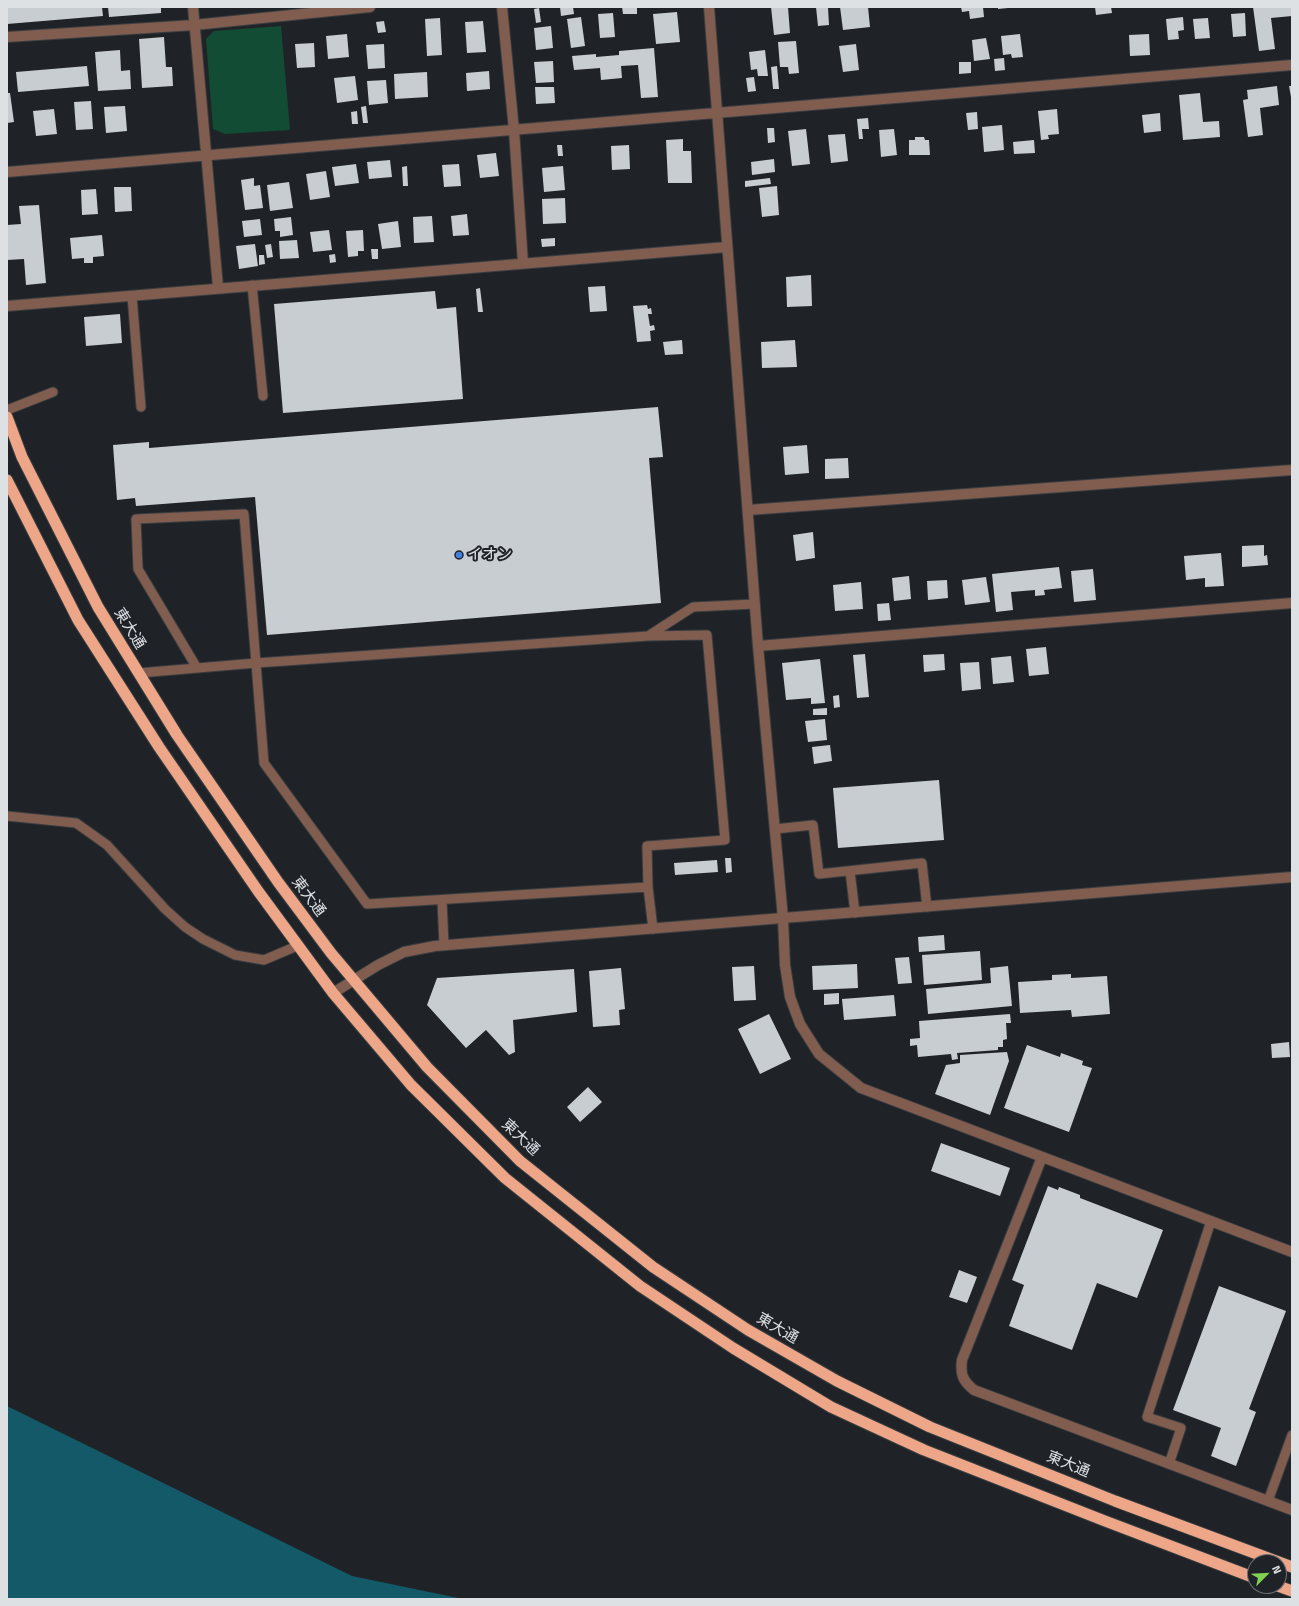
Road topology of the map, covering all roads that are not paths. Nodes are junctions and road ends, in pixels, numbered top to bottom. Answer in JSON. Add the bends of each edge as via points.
{"nodes":[{"id":1,"x":193,"y":7,"type":"edge"},
{"id":2,"x":370,"y":7,"type":"edge"},
{"id":3,"x":502,"y":7,"type":"edge"},
{"id":4,"x":709,"y":7,"type":"edge"},
{"id":5,"x":194,"y":25,"type":"junction"},
{"id":6,"x":7,"y":37,"type":"edge"},
{"id":7,"x":1292,"y":65,"type":"edge"},
{"id":8,"x":717,"y":113,"type":"junction"},
{"id":9,"x":514,"y":130,"type":"junction"},
{"id":10,"x":205,"y":154,"type":"junction"},
{"id":11,"x":7,"y":172,"type":"edge"},
{"id":12,"x":727,"y":247,"type":"junction"},
{"id":13,"x":524,"y":263,"type":"junction"},
{"id":14,"x":252,"y":285,"type":"junction"},
{"id":15,"x":218,"y":287,"type":"junction"},
{"id":16,"x":132,"y":296,"type":"junction"},
{"id":17,"x":7,"y":306,"type":"edge"},
{"id":18,"x":53,"y":392,"type":"dead end"},
{"id":19,"x":263,"y":396,"type":"dead end"},
{"id":20,"x":141,"y":407,"type":"dead end"},
{"id":21,"x":7,"y":410,"type":"edge"},
{"id":22,"x":7,"y":417,"type":"edge"},
{"id":23,"x":1292,"y":470,"type":"edge"},
{"id":24,"x":7,"y":480,"type":"edge"},
{"id":25,"x":748,"y":510,"type":"junction"},
{"id":26,"x":1292,"y":603,"type":"edge"},
{"id":27,"x":755,"y":604,"type":"junction"},
{"id":28,"x":648,"y":636,"type":"junction"},
{"id":29,"x":758,"y":646,"type":"junction"},
{"id":30,"x":256,"y":663,"type":"junction"},
{"id":31,"x":197,"y":668,"type":"junction"},
{"id":32,"x":139,"y":673,"type":"junction"},
{"id":33,"x":7,"y":816,"type":"edge"},
{"id":34,"x":775,"y":829,"type":"junction"},
{"id":35,"x":850,"y":871,"type":"junction"},
{"id":36,"x":1292,"y":877,"type":"edge"},
{"id":37,"x":648,"y":887,"type":"junction"},
{"id":38,"x":442,"y":900,"type":"junction"},
{"id":39,"x":927,"y":907,"type":"junction"},
{"id":40,"x":855,"y":913,"type":"junction"},
{"id":41,"x":783,"y":918,"type":"junction"},
{"id":42,"x":653,"y":928,"type":"junction"},
{"id":43,"x":444,"y":945,"type":"junction"},
{"id":44,"x":296,"y":946,"type":"junction"},
{"id":45,"x":353,"y":980,"type":"junction"},
{"id":46,"x":333,"y":993,"type":"junction"},
{"id":47,"x":1042,"y":1157,"type":"junction"},
{"id":48,"x":1211,"y":1221,"type":"junction"},
{"id":49,"x":1292,"y":1252,"type":"edge"},
{"id":50,"x":1292,"y":1435,"type":"edge"},
{"id":51,"x":1169,"y":1464,"type":"junction"},
{"id":52,"x":1268,"y":1501,"type":"junction"},
{"id":53,"x":1292,"y":1510,"type":"edge"},
{"id":54,"x":1292,"y":1567,"type":"edge"},
{"id":55,"x":1247,"y":1575,"type":"edge"}],
"edges":[{"from":1,"to":5,"type":"street"},
{"from":2,"to":5,"type":"street"},
{"from":3,"to":9,"type":"street"},
{"from":4,"to":8,"type":"street"},
{"from":5,"to":6,"type":"street"},
{"from":5,"to":10,"type":"street"},
{"from":7,"to":8,"type":"street"},
{"from":8,"to":9,"type":"street"},
{"from":8,"to":12,"type":"street"},
{"from":9,"to":10,"type":"street"},
{"from":9,"to":13,"type":"street"},
{"from":10,"to":11,"type":"street"},
{"from":10,"to":15,"type":"street"},
{"from":12,"to":13,"type":"street"},
{"from":12,"to":25,"type":"street"},
{"from":13,"to":14,"type":"street"},
{"from":14,"to":15,"type":"street"},
{"from":14,"to":19,"type":"lane"},
{"from":15,"to":16,"type":"street"},
{"from":16,"to":17,"type":"street"},
{"from":16,"to":20,"type":"lane"},
{"from":18,"to":21,"type":"lane"},
{"from":22,"to":32,"type":"highway","name":"東大通","via":[[22,457],[98,608]]},
{"from":23,"to":25,"type":"street"},
{"from":24,"to":44,"type":"highway","via":[[78,620],[159,747]]},
{"from":25,"to":27,"type":"street"},
{"from":26,"to":29,"type":"street"},
{"from":27,"to":28,"type":"lane","via":[[693,607]]},
{"from":27,"to":29,"type":"street"},
{"from":28,"to":30,"type":"lane"},
{"from":28,"to":37,"type":"lane","via":[[707,635],[724,840],[647,846]]},
{"from":29,"to":34,"type":"street"},
{"from":30,"to":31,"type":"lane"},
{"from":30,"to":31,"type":"lane","via":[[244,514],[136,519],[138,569]]},
{"from":30,"to":38,"type":"lane","via":[[264,763],[367,904]]},
{"from":31,"to":32,"type":"lane"},
{"from":32,"to":45,"type":"highway","name":"東大通","via":[[177,735],[278,882]]},
{"from":33,"to":44,"type":"lane","via":[[76,823],[107,845],[165,909],[185,927],[236,955],[264,960]]},
{"from":34,"to":35,"type":"lane","via":[[813,825],[819,874]]},
{"from":34,"to":41,"type":"street"},
{"from":35,"to":39,"type":"lane","via":[[922,863]]},
{"from":35,"to":40,"type":"lane"},
{"from":36,"to":39,"type":"street"},
{"from":37,"to":38,"type":"lane"},
{"from":37,"to":42,"type":"lane"},
{"from":38,"to":43,"type":"lane"},
{"from":39,"to":40,"type":"street"},
{"from":40,"to":41,"type":"street"},
{"from":41,"to":42,"type":"street"},
{"from":41,"to":47,"type":"street","via":[[785,965],[790,997],[800,1024],[820,1054],[861,1088]]},
{"from":42,"to":43,"type":"street"},
{"from":43,"to":45,"type":"street","via":[[404,952]]},
{"from":44,"to":46,"type":"highway"},
{"from":45,"to":46,"type":"street"},
{"from":45,"to":54,"type":"highway","name":"東大通","via":[[427,1067],[520,1161],[654,1267],[748,1330],[837,1381],[930,1427]]},
{"from":46,"to":55,"type":"highway","via":[[411,1085],[505,1178],[640,1286],[733,1348],[832,1407],[924,1450]]},
{"from":47,"to":48,"type":"street"},
{"from":47,"to":51,"type":"street","via":[[962,1360],[960,1372],[965,1383],[974,1390]]},
{"from":48,"to":49,"type":"street"},
{"from":48,"to":51,"type":"lane","via":[[1147,1417],[1181,1428]]},
{"from":50,"to":52,"type":"lane"},
{"from":51,"to":52,"type":"street"},
{"from":52,"to":53,"type":"street"}]}
